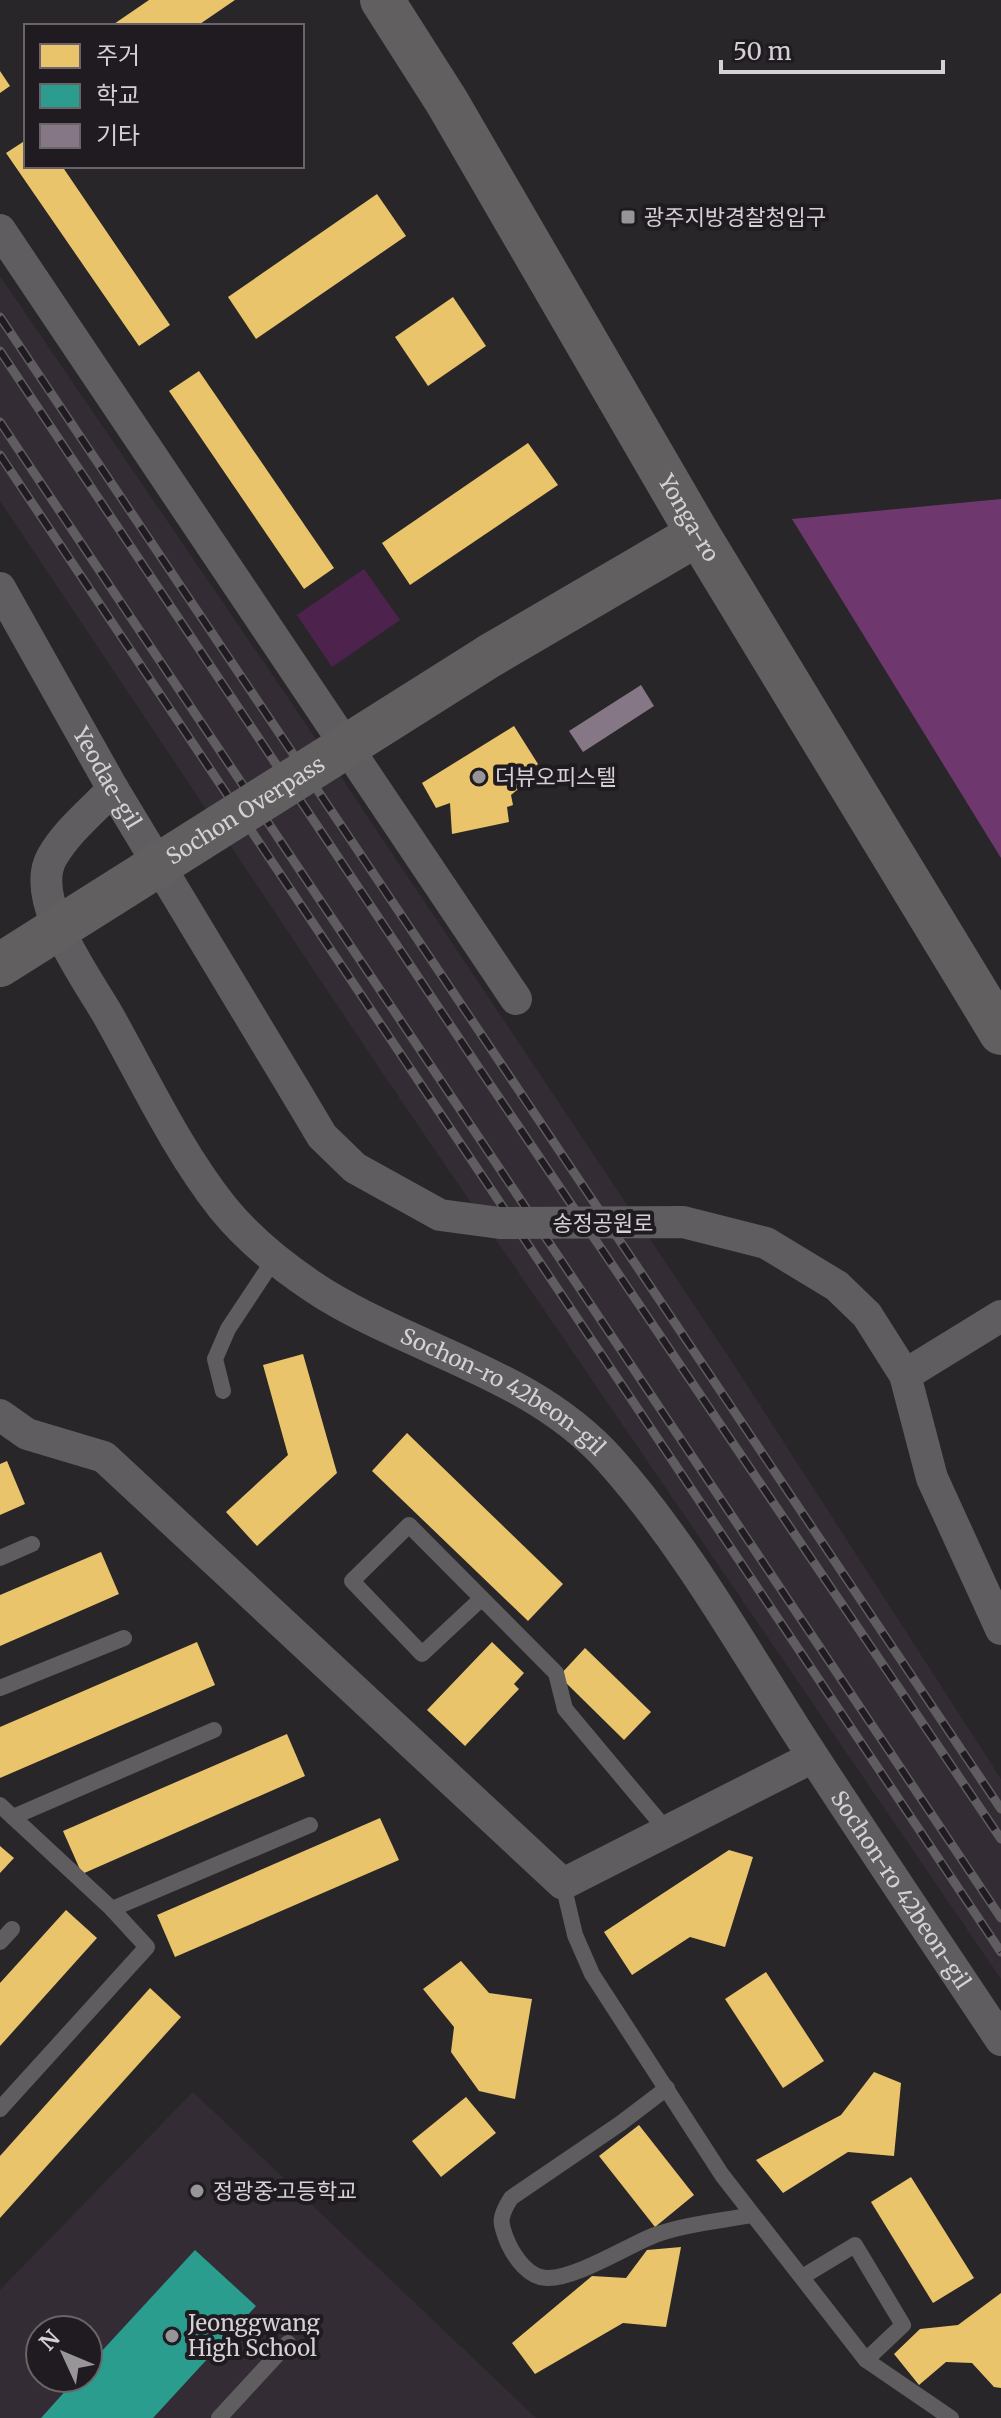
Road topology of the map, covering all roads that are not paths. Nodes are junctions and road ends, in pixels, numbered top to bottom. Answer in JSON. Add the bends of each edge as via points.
{"nodes":[{"id":1,"x":382,"y":0,"type":"edge"},
{"id":2,"x":0,"y":230,"type":"edge"},
{"id":3,"x":698,"y":534,"type":"junction"},
{"id":4,"x":0,"y":588,"type":"edge"},
{"id":5,"x":113,"y":789,"type":"junction"},
{"id":6,"x":0,"y":965,"type":"edge"},
{"id":7,"x":516,"y":999,"type":"dead end"},
{"id":8,"x":1001,"y":1033,"type":"edge"},
{"id":9,"x":294,"y":1089,"type":"joint"},
{"id":10,"x":275,"y":1258,"type":"junction"},
{"id":11,"x":1001,"y":1316,"type":"edge"},
{"id":12,"x":905,"y":1375,"type":"junction"},
{"id":13,"x":223,"y":1391,"type":"dead end"},
{"id":14,"x":0,"y":1415,"type":"edge"},
{"id":15,"x":32,"y":1544,"type":"dead end"},
{"id":16,"x":0,"y":1558,"type":"edge"},
{"id":17,"x":481,"y":1599,"type":"junction"},
{"id":18,"x":1001,"y":1629,"type":"edge"},
{"id":19,"x":124,"y":1638,"type":"dead end"},
{"id":20,"x":0,"y":1688,"type":"edge"},
{"id":21,"x":214,"y":1730,"type":"dead end"},
{"id":22,"x":813,"y":1757,"type":"junction"},
{"id":23,"x":0,"y":1805,"type":"edge"},
{"id":24,"x":13,"y":1817,"type":"junction"},
{"id":25,"x":310,"y":1825,"type":"dead end"},
{"id":26,"x":668,"y":1832,"type":"junction"},
{"id":27,"x":563,"y":1884,"type":"junction"},
{"id":28,"x":112,"y":1909,"type":"junction"},
{"id":29,"x":12,"y":1929,"type":"dead end"},
{"id":30,"x":0,"y":1942,"type":"edge"},
{"id":31,"x":1001,"y":2040,"type":"edge"},
{"id":32,"x":667,"y":2088,"type":"junction"},
{"id":33,"x":0,"y":2109,"type":"edge"},
{"id":34,"x":752,"y":2215,"type":"junction"},
{"id":35,"x":802,"y":2277,"type":"junction"},
{"id":36,"x":288,"y":2343,"type":"dead end"},
{"id":37,"x":866,"y":2360,"type":"junction"},
{"id":38,"x":219,"y":2418,"type":"edge"},
{"id":39,"x":951,"y":2418,"type":"edge"}],
"edges":[{"from":1,"to":3,"type":"street","name":"Yonga-ro"},
{"from":2,"to":7,"type":"street"},
{"from":3,"to":6,"type":"street","name":"Sochon Overpass","bridge":true,"via":[[491,655]]},
{"from":3,"to":8,"type":"street","name":"Yonga-ro"},
{"from":4,"to":5,"type":"street","name":"Yeodae-gil"},
{"from":5,"to":9,"type":"street","name":"Yeodae-gil"},
{"from":5,"to":10,"type":"street","name":"Sochon-ro 42beon-gil","via":[[51,857],[44,878],[50,908],[195,1169],[226,1211]]},
{"from":9,"to":12,"type":"street","name":"송정공원로","bridge":true,"via":[[322,1136],[355,1168],[440,1215],[500,1223],[683,1222],[766,1243],[837,1286],[867,1315]]},
{"from":10,"to":13,"type":"lane","via":[[228,1329],[215,1359]]},
{"from":10,"to":22,"type":"street","name":"Sochon-ro 42beon-gil","via":[[322,1293],[500,1378],[585,1433],[641,1496],[685,1557]]},
{"from":11,"to":12,"type":"street"},
{"from":12,"to":18,"type":"street","name":"송정공원로","via":[[932,1478]]},
{"from":14,"to":27,"type":"street","via":[[27,1434],[104,1457]]},
{"from":15,"to":16,"type":"lane"},
{"from":17,"to":17,"type":"lane","via":[[409,1525],[352,1581],[422,1654]]},
{"from":17,"to":26,"type":"lane","via":[[556,1673],[565,1709]]},
{"from":19,"to":20,"type":"lane"},
{"from":21,"to":24,"type":"lane"},
{"from":22,"to":26,"type":"street"},
{"from":22,"to":31,"type":"street","name":"Sochon-ro 42beon-gil"},
{"from":23,"to":24,"type":"lane"},
{"from":24,"to":28,"type":"lane"},
{"from":25,"to":28,"type":"lane"},
{"from":26,"to":27,"type":"street"},
{"from":27,"to":32,"type":"lane","via":[[575,1935],[592,1974]]},
{"from":28,"to":33,"type":"lane","via":[[147,1947]]},
{"from":29,"to":30,"type":"lane"},
{"from":32,"to":34,"type":"lane"},
{"from":32,"to":34,"type":"lane","via":[[511,2198],[501,2214],[512,2252],[528,2272],[545,2279],[657,2235]]},
{"from":34,"to":35,"type":"lane"},
{"from":35,"to":37,"type":"lane"},
{"from":35,"to":37,"type":"lane","via":[[855,2245],[903,2325]]},
{"from":36,"to":38,"type":"lane"},
{"from":37,"to":39,"type":"lane"}]}
